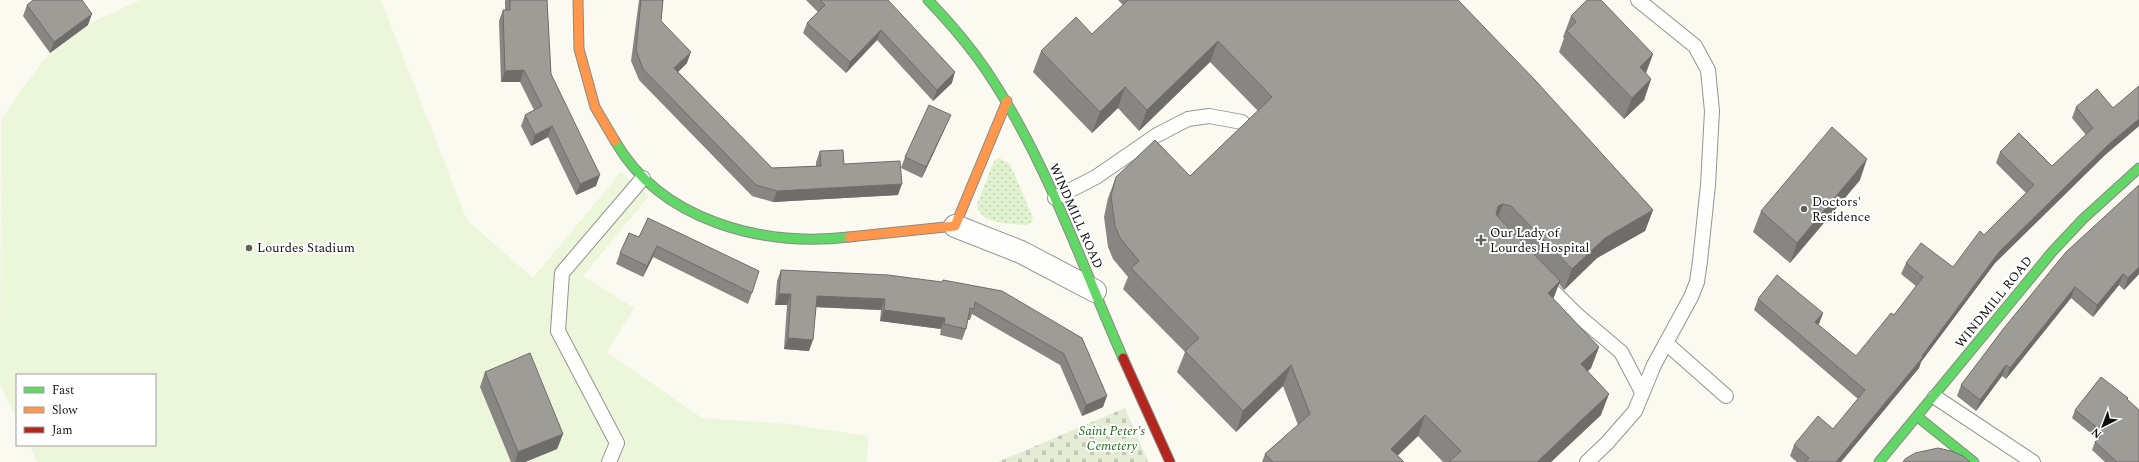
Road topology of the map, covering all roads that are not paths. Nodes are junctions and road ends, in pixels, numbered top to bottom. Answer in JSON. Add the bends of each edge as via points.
{"nodes":[{"id":1,"x":578,"y":0,"type":"edge"},
{"id":2,"x":928,"y":0,"type":"edge"},
{"id":3,"x":1638,"y":0,"type":"edge"},
{"id":4,"x":1007,"y":101,"type":"junction"},
{"id":5,"x":1242,"y":122,"type":"dead end"},
{"id":6,"x":2139,"y":168,"type":"edge"},
{"id":7,"x":643,"y":178,"type":"junction"},
{"id":8,"x":1055,"y":198,"type":"junction"},
{"id":9,"x":955,"y":226,"type":"junction"},
{"id":10,"x":1536,"y":273,"type":"edge"},
{"id":11,"x":1095,"y":291,"type":"junction"},
{"id":12,"x":1666,"y":343,"type":"junction"},
{"id":13,"x":1642,"y":392,"type":"junction"},
{"id":14,"x":1726,"y":396,"type":"dead end"},
{"id":15,"x":1935,"y":397,"type":"junction"},
{"id":16,"x":1919,"y":418,"type":"junction"},
{"id":17,"x":609,"y":462,"type":"edge"},
{"id":18,"x":1170,"y":462,"type":"edge"},
{"id":19,"x":1587,"y":462,"type":"edge"},
{"id":20,"x":1878,"y":462,"type":"edge"},
{"id":21,"x":1974,"y":462,"type":"edge"},
{"id":22,"x":2033,"y":462,"type":"edge"}],
"edges":[{"from":1,"to":7,"type":"street","via":[[579,49],[595,108],[621,152]]},
{"from":2,"to":4,"type":"street","name":"WINDMILL ROAD","via":[[974,51]]},
{"from":3,"to":12,"type":"lane","via":[[1695,46],[1708,70],[1712,111],[1708,185],[1697,282]]},
{"from":4,"to":8,"type":"street","name":"WINDMILL ROAD"},
{"from":4,"to":9,"type":"street"},
{"from":5,"to":8,"type":"lane","via":[[1209,116],[1188,119],[1157,135],[1096,177]]},
{"from":6,"to":15,"type":"street","name":"WINDMILL ROAD","via":[[2053,250],[1998,315]]},
{"from":7,"to":9,"type":"street","via":[[674,202],[726,227],[784,239],[833,239]]},
{"from":7,"to":17,"type":"lane","via":[[562,273],[558,331],[617,443]]},
{"from":8,"to":11,"type":"street","name":"WINDMILL ROAD"},
{"from":9,"to":11,"type":"street","via":[[1021,252]]},
{"from":10,"to":13,"type":"lane","via":[[1574,313],[1621,352]]},
{"from":11,"to":18,"type":"street","name":"WINDMILL ROAD"},
{"from":12,"to":13,"type":"lane"},
{"from":12,"to":14,"type":"lane"},
{"from":13,"to":19,"type":"lane","via":[[1635,411]]},
{"from":15,"to":16,"type":"street","name":"WINDMILL ROAD"},
{"from":15,"to":22,"type":"lane"},
{"from":16,"to":20,"type":"street","name":"WINDMILL ROAD"},
{"from":16,"to":21,"type":"street"}]}
